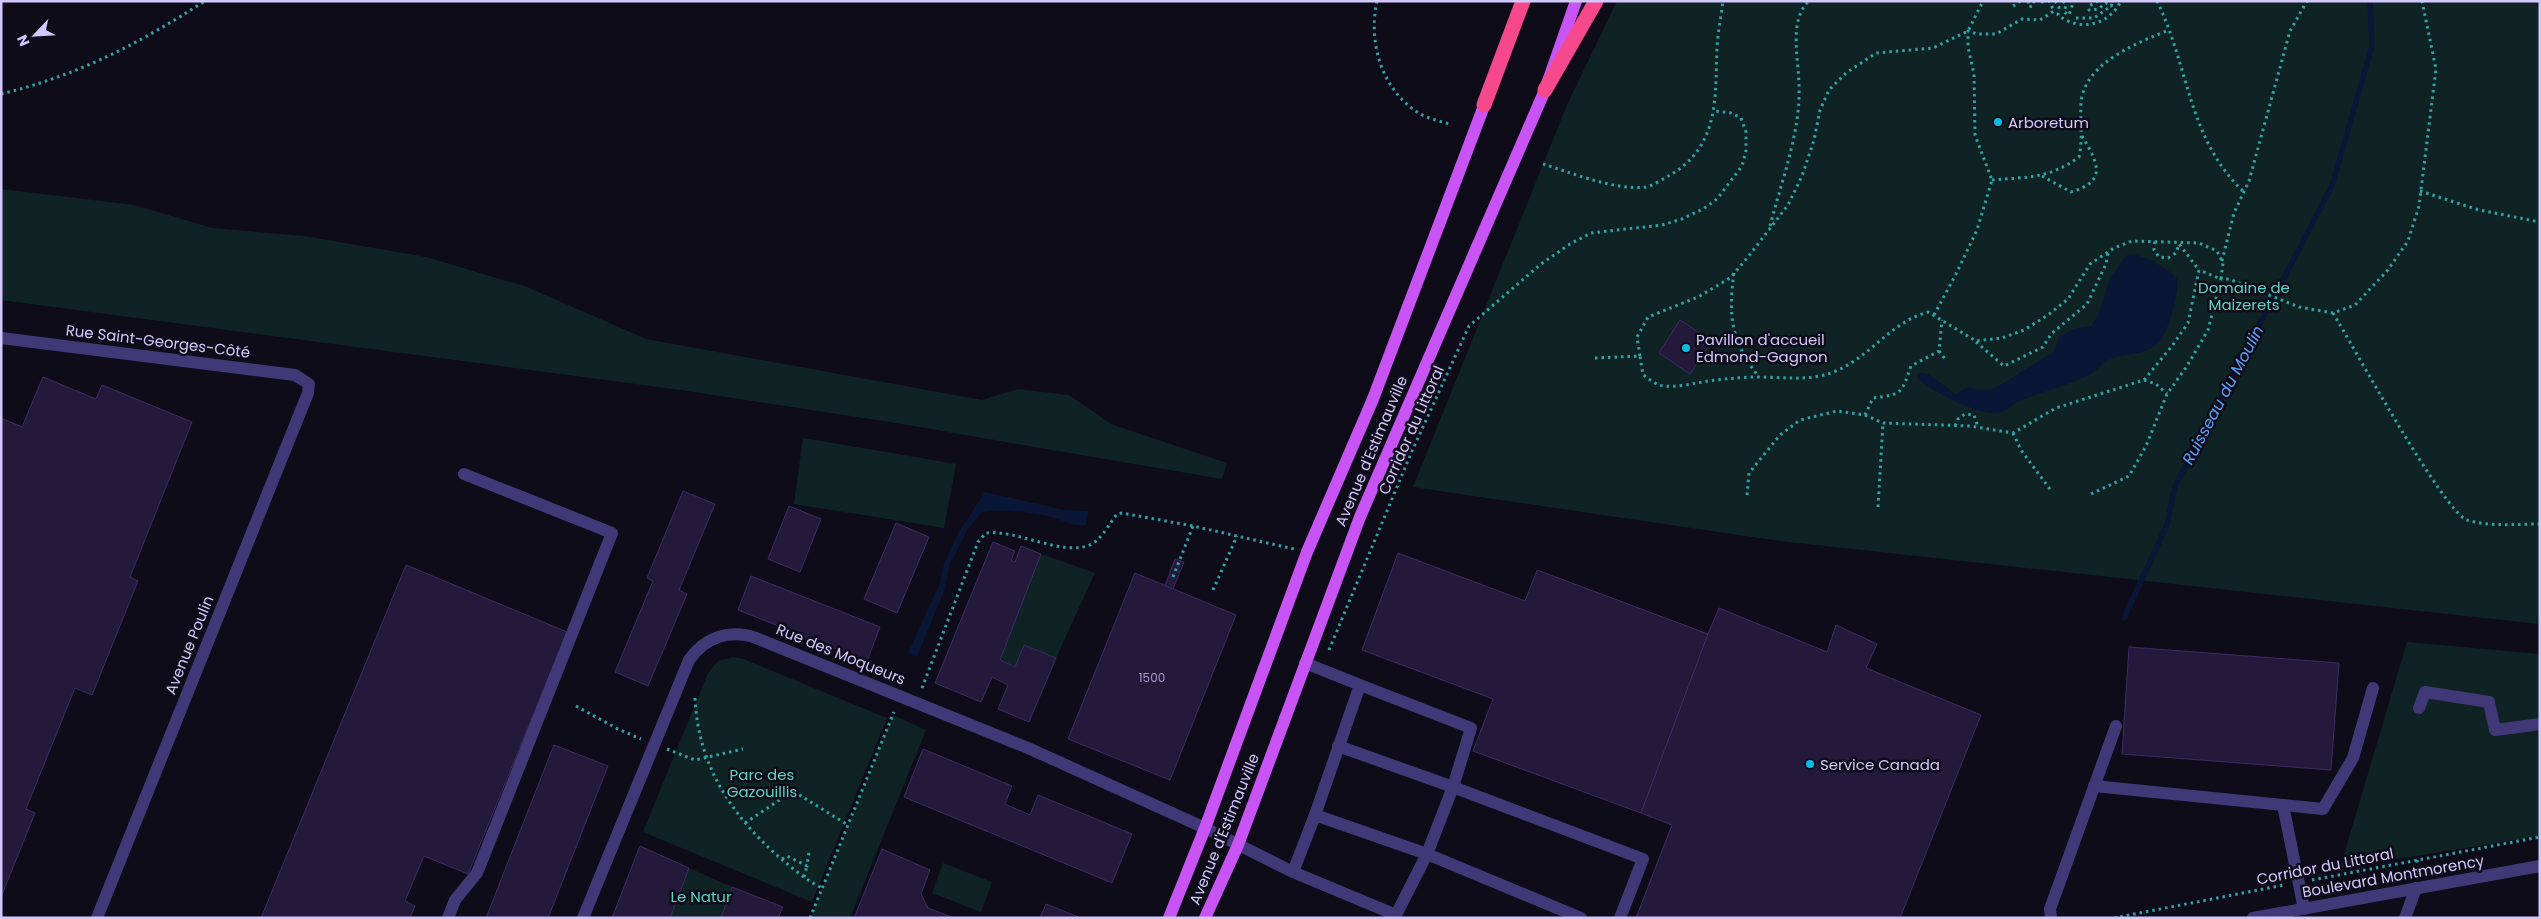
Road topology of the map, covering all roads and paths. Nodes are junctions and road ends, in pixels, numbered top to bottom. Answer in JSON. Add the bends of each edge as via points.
{"nodes":[{"id":1,"x":205,"y":1,"type":"edge"},
{"id":2,"x":1377,"y":1,"type":"edge"},
{"id":3,"x":1523,"y":1,"type":"edge"},
{"id":4,"x":1529,"y":1,"type":"edge"},
{"id":5,"x":1576,"y":1,"type":"edge"},
{"id":6,"x":1596,"y":1,"type":"edge"},
{"id":7,"x":1723,"y":1,"type":"edge"},
{"id":8,"x":1809,"y":1,"type":"edge"},
{"id":9,"x":1983,"y":1,"type":"edge"},
{"id":10,"x":2021,"y":1,"type":"edge"},
{"id":11,"x":2028,"y":1,"type":"edge"},
{"id":12,"x":2034,"y":1,"type":"edge"},
{"id":13,"x":2048,"y":1,"type":"edge"},
{"id":14,"x":2055,"y":1,"type":"edge"},
{"id":15,"x":2063,"y":1,"type":"edge"},
{"id":16,"x":2071,"y":1,"type":"edge"},
{"id":17,"x":2098,"y":1,"type":"edge"},
{"id":18,"x":2114,"y":1,"type":"edge"},
{"id":19,"x":2121,"y":1,"type":"edge"},
{"id":20,"x":2157,"y":1,"type":"edge"},
{"id":21,"x":2307,"y":1,"type":"edge"},
{"id":22,"x":2422,"y":1,"type":"edge"},
{"id":23,"x":2013,"y":6,"type":"dead end"},
{"id":24,"x":2111,"y":6,"type":"junction"},
{"id":25,"x":2076,"y":18,"type":"dead end"},
{"id":26,"x":2168,"y":30,"type":"junction"},
{"id":27,"x":1968,"y":31,"type":"junction"},
{"id":28,"x":1545,"y":90,"type":"junction"},
{"id":29,"x":1,"y":94,"type":"edge"},
{"id":30,"x":1484,"y":105,"type":"junction"},
{"id":31,"x":1714,"y":111,"type":"junction"},
{"id":32,"x":1450,"y":124,"type":"dead end"},
{"id":33,"x":2082,"y":136,"type":"junction"},
{"id":34,"x":1542,"y":164,"type":"dead end"},
{"id":35,"x":2042,"y":176,"type":"junction"},
{"id":36,"x":1992,"y":180,"type":"junction"},
{"id":37,"x":2420,"y":191,"type":"junction"},
{"id":38,"x":2244,"y":192,"type":"junction"},
{"id":39,"x":2540,"y":222,"type":"edge"},
{"id":40,"x":1769,"y":229,"type":"junction"},
{"id":41,"x":2155,"y":240,"type":"junction"},
{"id":42,"x":2179,"y":244,"type":"junction"},
{"id":43,"x":2108,"y":253,"type":"junction"},
{"id":44,"x":2222,"y":262,"type":"junction"},
{"id":45,"x":2198,"y":270,"type":"junction"},
{"id":46,"x":1734,"y":273,"type":"junction"},
{"id":47,"x":2221,"y":278,"type":"junction"},
{"id":48,"x":2333,"y":312,"type":"junction"},
{"id":49,"x":1934,"y":315,"type":"junction"},
{"id":50,"x":1942,"y":320,"type":"junction"},
{"id":51,"x":1,"y":338,"type":"edge"},
{"id":52,"x":1976,"y":342,"type":"junction"},
{"id":53,"x":1939,"y":351,"type":"junction"},
{"id":54,"x":1640,"y":356,"type":"junction"},
{"id":55,"x":1595,"y":358,"type":"dead end"},
{"id":56,"x":1945,"y":359,"type":"dead end"},
{"id":57,"x":1759,"y":377,"type":"junction"},
{"id":58,"x":2144,"y":380,"type":"junction"},
{"id":59,"x":309,"y":384,"type":"joint"},
{"id":60,"x":2167,"y":394,"type":"junction"},
{"id":61,"x":1866,"y":415,"type":"junction"},
{"id":62,"x":1883,"y":423,"type":"junction"},
{"id":63,"x":1955,"y":426,"type":"junction"},
{"id":64,"x":1978,"y":428,"type":"junction"},
{"id":65,"x":2013,"y":433,"type":"junction"},
{"id":66,"x":464,"y":474,"type":"dead end"},
{"id":67,"x":2052,"y":492,"type":"dead end"},
{"id":68,"x":2091,"y":494,"type":"dead end"},
{"id":69,"x":1747,"y":495,"type":"dead end"},
{"id":70,"x":1878,"y":508,"type":"dead end"},
{"id":71,"x":2540,"y":524,"type":"edge"},
{"id":72,"x":1194,"y":526,"type":"junction"},
{"id":73,"x":1237,"y":536,"type":"junction"},
{"id":74,"x":1307,"y":552,"type":"junction"},
{"id":75,"x":1173,"y":577,"type":"dead end"},
{"id":76,"x":1213,"y":590,"type":"dead end"},
{"id":77,"x":1305,"y":663,"type":"junction"},
{"id":78,"x":1321,"y":668,"type":"junction"},
{"id":79,"x":1360,"y":685,"type":"junction"},
{"id":80,"x":922,"y":688,"type":"dead end"},
{"id":81,"x":2372,"y":688,"type":"dead end"},
{"id":82,"x":695,"y":698,"type":"dead end"},
{"id":83,"x":576,"y":706,"type":"dead end"},
{"id":84,"x":2419,"y":708,"type":"dead end"},
{"id":85,"x":894,"y":712,"type":"dead end"},
{"id":86,"x":2540,"y":724,"type":"edge"},
{"id":87,"x":2116,"y":726,"type":"dead end"},
{"id":88,"x":638,"y":738,"type":"dead end"},
{"id":89,"x":1338,"y":746,"type":"junction"},
{"id":90,"x":662,"y":747,"type":"dead end"},
{"id":91,"x":743,"y":750,"type":"dead end"},
{"id":92,"x":706,"y":758,"type":"junction"},
{"id":93,"x":2094,"y":786,"type":"junction"},
{"id":94,"x":1453,"y":787,"type":"junction"},
{"id":95,"x":2283,"y":805,"type":"junction"},
{"id":96,"x":1315,"y":815,"type":"junction"},
{"id":97,"x":745,"y":823,"type":"junction"},
{"id":98,"x":848,"y":825,"type":"junction"},
{"id":99,"x":1205,"y":828,"type":"junction"},
{"id":100,"x":2540,"y":837,"type":"edge"},
{"id":101,"x":1238,"y":845,"type":"junction"},
{"id":102,"x":809,"y":852,"type":"dead end"},
{"id":103,"x":1427,"y":854,"type":"junction"},
{"id":104,"x":782,"y":859,"type":"junction"},
{"id":105,"x":807,"y":866,"type":"junction"},
{"id":106,"x":2540,"y":866,"type":"edge"},
{"id":107,"x":1293,"y":872,"type":"junction"},
{"id":108,"x":804,"y":877,"type":"junction"},
{"id":109,"x":2298,"y":882,"type":"junction"},
{"id":110,"x":822,"y":888,"type":"junction"},
{"id":111,"x":2416,"y":888,"type":"junction"},
{"id":112,"x":2304,"y":908,"type":"junction"},
{"id":113,"x":1396,"y":916,"type":"edge"},
{"id":114,"x":2138,"y":916,"type":"edge"},
{"id":115,"x":96,"y":918,"type":"edge"},
{"id":116,"x":448,"y":918,"type":"edge"},
{"id":117,"x":583,"y":918,"type":"edge"},
{"id":118,"x":810,"y":918,"type":"edge"},
{"id":119,"x":1169,"y":918,"type":"edge"},
{"id":120,"x":1205,"y":918,"type":"edge"},
{"id":121,"x":1581,"y":918,"type":"edge"},
{"id":122,"x":1620,"y":918,"type":"edge"},
{"id":123,"x":2051,"y":918,"type":"edge"},
{"id":124,"x":2114,"y":918,"type":"edge"},
{"id":125,"x":2253,"y":918,"type":"edge"},
{"id":126,"x":2405,"y":918,"type":"edge"}],
"edges":[{"from":1,"to":29,"type":"path","via":[[98,62],[44,83]]},
{"from":2,"to":32,"type":"path","via":[[1373,20],[1378,59],[1397,95],[1419,114]]},
{"from":3,"to":30,"type":"highway"},
{"from":4,"to":30,"type":"main road","name":"Avenue d'Estimauville"},
{"from":5,"to":28,"type":"main road","name":"Avenue d'Estimauville"},
{"from":6,"to":28,"type":"highway"},
{"from":7,"to":31,"type":"path"},
{"from":8,"to":40,"type":"path","via":[[1798,20],[1800,89],[1797,124]]},
{"from":9,"to":27,"type":"path"},
{"from":10,"to":23,"type":"path"},
{"from":11,"to":12,"type":"path","via":[[2029,7]]},
{"from":13,"to":27,"type":"path","via":[[2054,10],[2040,20],[2022,19],[1996,34]]},
{"from":14,"to":19,"type":"path","via":[[2058,15],[2082,26],[2106,19]]},
{"from":15,"to":16,"type":"path","via":[[2066,5],[2064,12],[2069,15]]},
{"from":17,"to":24,"type":"path","via":[[2089,6],[2089,10],[2098,9],[2106,3]]},
{"from":18,"to":24,"type":"path"},
{"from":20,"to":26,"type":"path"},
{"from":21,"to":38,"type":"path","via":[[2290,31]]},
{"from":22,"to":37,"type":"path","via":[[2436,69]]},
{"from":24,"to":25,"type":"path","via":[[2094,18]]},
{"from":26,"to":33,"type":"path","via":[[2131,45],[2094,74],[2083,90]]},
{"from":26,"to":38,"type":"path","via":[[2201,130],[2215,158]]},
{"from":27,"to":36,"type":"path","via":[[1974,74],[1975,135]]},
{"from":27,"to":40,"type":"path","via":[[1933,48],[1876,53],[1846,73],[1829,90],[1820,110],[1802,176],[1788,205]]},
{"from":28,"to":77,"type":"main road","name":"Avenue d'Estimauville","via":[[1360,517]]},
{"from":30,"to":74,"type":"main road","name":"Avenue d'Estimauville","via":[[1373,399]]},
{"from":31,"to":34,"type":"path","via":[[1706,138],[1693,157],[1648,187],[1590,178]]},
{"from":31,"to":78,"type":"path","name":"Corridor du Littoral","via":[[1741,118],[1746,142],[1742,166],[1717,198],[1703,209],[1662,225],[1591,233],[1577,240],[1541,264],[1469,326],[1412,451]]},
{"from":33,"to":35,"type":"path","via":[[2079,157],[2061,170]]},
{"from":33,"to":35,"type":"path","via":[[2096,164],[2096,176],[2088,187],[2071,192]]},
{"from":35,"to":36,"type":"path"},
{"from":36,"to":49,"type":"path","via":[[1977,230]]},
{"from":37,"to":39,"type":"path","via":[[2479,210]]},
{"from":37,"to":48,"type":"path","via":[[2419,206],[2408,241],[2387,271],[2355,305]]},
{"from":38,"to":44,"type":"path","via":[[2234,213]]},
{"from":40,"to":46,"type":"path"},
{"from":41,"to":42,"type":"path"},
{"from":41,"to":42,"type":"path","via":[[2154,250],[2159,257],[2168,258],[2176,253]]},
{"from":41,"to":43,"type":"path","via":[[2132,241]]},
{"from":42,"to":44,"type":"path","via":[[2199,243],[2216,251]]},
{"from":42,"to":45,"type":"path"},
{"from":43,"to":52,"type":"path","via":[[2090,264],[2068,298],[2048,315],[2024,330]]},
{"from":43,"to":52,"type":"path","via":[[2087,304],[2051,334],[2044,347],[2004,366]]},
{"from":44,"to":47,"type":"path"},
{"from":45,"to":47,"type":"path"},
{"from":45,"to":58,"type":"path","via":[[2188,323]]},
{"from":46,"to":54,"type":"path","via":[[1698,297],[1648,316],[1637,337]]},
{"from":46,"to":57,"type":"path","via":[[1731,318],[1744,358]]},
{"from":47,"to":48,"type":"path","via":[[2299,307]]},
{"from":47,"to":60,"type":"path","via":[[2208,330]]},
{"from":48,"to":71,"type":"path","via":[[2410,444],[2443,495],[2466,520]]},
{"from":49,"to":50,"type":"path"},
{"from":49,"to":57,"type":"path","via":[[1928,312],[1913,316],[1867,353],[1837,371],[1788,380]]},
{"from":50,"to":52,"type":"path"},
{"from":50,"to":53,"type":"path"},
{"from":51,"to":59,"type":"street","name":"Rue Saint-Georges-Côté","via":[[296,374]]},
{"from":53,"to":56,"type":"path"},
{"from":53,"to":61,"type":"path","via":[[1911,366],[1904,389],[1893,396],[1872,398]]},
{"from":54,"to":55,"type":"path"},
{"from":54,"to":57,"type":"path","via":[[1643,374],[1659,385]]},
{"from":58,"to":60,"type":"path","via":[[2156,384]]},
{"from":58,"to":65,"type":"path","via":[[2056,408]]},
{"from":59,"to":115,"type":"street","name":"Avenue Poulin"},
{"from":60,"to":68,"type":"path","via":[[2146,446],[2129,476]]},
{"from":61,"to":62,"type":"path"},
{"from":61,"to":69,"type":"path","via":[[1838,411],[1800,420],[1780,435],[1749,473]]},
{"from":62,"to":63,"type":"path"},
{"from":62,"to":70,"type":"path"},
{"from":63,"to":64,"type":"path"},
{"from":63,"to":64,"type":"path","via":[[1965,414],[1974,415]]},
{"from":64,"to":65,"type":"path"},
{"from":65,"to":67,"type":"path","via":[[2021,450]]},
{"from":66,"to":116,"type":"street","via":[[612,533],[477,873],[455,900]]},
{"from":72,"to":73,"type":"path"},
{"from":72,"to":75,"type":"path"},
{"from":72,"to":80,"type":"path","via":[[1116,514],[1092,544],[1076,548],[999,532],[986,533],[978,542]]},
{"from":73,"to":74,"type":"path"},
{"from":73,"to":76,"type":"path"},
{"from":74,"to":99,"type":"main road","name":"Avenue d'Estimauville"},
{"from":77,"to":78,"type":"street"},
{"from":77,"to":101,"type":"main road","name":"Avenue d'Estimauville"},
{"from":78,"to":79,"type":"street"},
{"from":79,"to":89,"type":"street"},
{"from":79,"to":94,"type":"street","via":[[1470,728]]},
{"from":81,"to":95,"type":"street","via":[[2353,758],[2323,809]]},
{"from":82,"to":92,"type":"path"},
{"from":83,"to":88,"type":"path"},
{"from":84,"to":86,"type":"street","via":[[2425,692],[2489,702],[2495,730]]},
{"from":85,"to":98,"type":"path"},
{"from":87,"to":93,"type":"street"},
{"from":89,"to":94,"type":"street"},
{"from":89,"to":96,"type":"street"},
{"from":90,"to":92,"type":"path","via":[[693,759]]},
{"from":91,"to":92,"type":"path"},
{"from":92,"to":97,"type":"path"},
{"from":93,"to":95,"type":"street"},
{"from":93,"to":123,"type":"street","via":[[2050,909]]},
{"from":94,"to":103,"type":"street"},
{"from":94,"to":122,"type":"street","via":[[1643,859]]},
{"from":95,"to":109,"type":"street"},
{"from":96,"to":103,"type":"street"},
{"from":96,"to":107,"type":"street"},
{"from":97,"to":98,"type":"path","via":[[793,791]]},
{"from":97,"to":104,"type":"path"},
{"from":98,"to":110,"type":"path"},
{"from":99,"to":101,"type":"street","name":"Rue des Moqueurs"},
{"from":99,"to":117,"type":"street","name":"Rue des Moqueurs","via":[[901,695],[756,638],[725,635],[705,644],[689,660]]},
{"from":99,"to":119,"type":"main road","name":"Avenue d'Estimauville"},
{"from":100,"to":109,"type":"path","name":"Corridor du Littoral"},
{"from":101,"to":107,"type":"street","name":"Rue des Moqueurs"},
{"from":101,"to":120,"type":"main road","name":"Avenue d'Estimauville"},
{"from":102,"to":105,"type":"path"},
{"from":103,"to":113,"type":"street"},
{"from":103,"to":121,"type":"street"},
{"from":104,"to":105,"type":"path","via":[[787,856]]},
{"from":104,"to":108,"type":"path"},
{"from":105,"to":108,"type":"path"},
{"from":106,"to":111,"type":"street","name":"Boulevard Montmorency"},
{"from":107,"to":113,"type":"street","name":"Rue des Moqueurs"},
{"from":108,"to":110,"type":"path"},
{"from":109,"to":112,"type":"street"},
{"from":109,"to":114,"type":"path","name":"Corridor du Littoral"},
{"from":110,"to":118,"type":"path"},
{"from":111,"to":112,"type":"street","name":"Boulevard Montmorency"},
{"from":111,"to":126,"type":"street"},
{"from":112,"to":125,"type":"street","name":"Boulevard Montmorency"},
{"from":114,"to":124,"type":"path","name":"Corridor du Littoral"}]}
